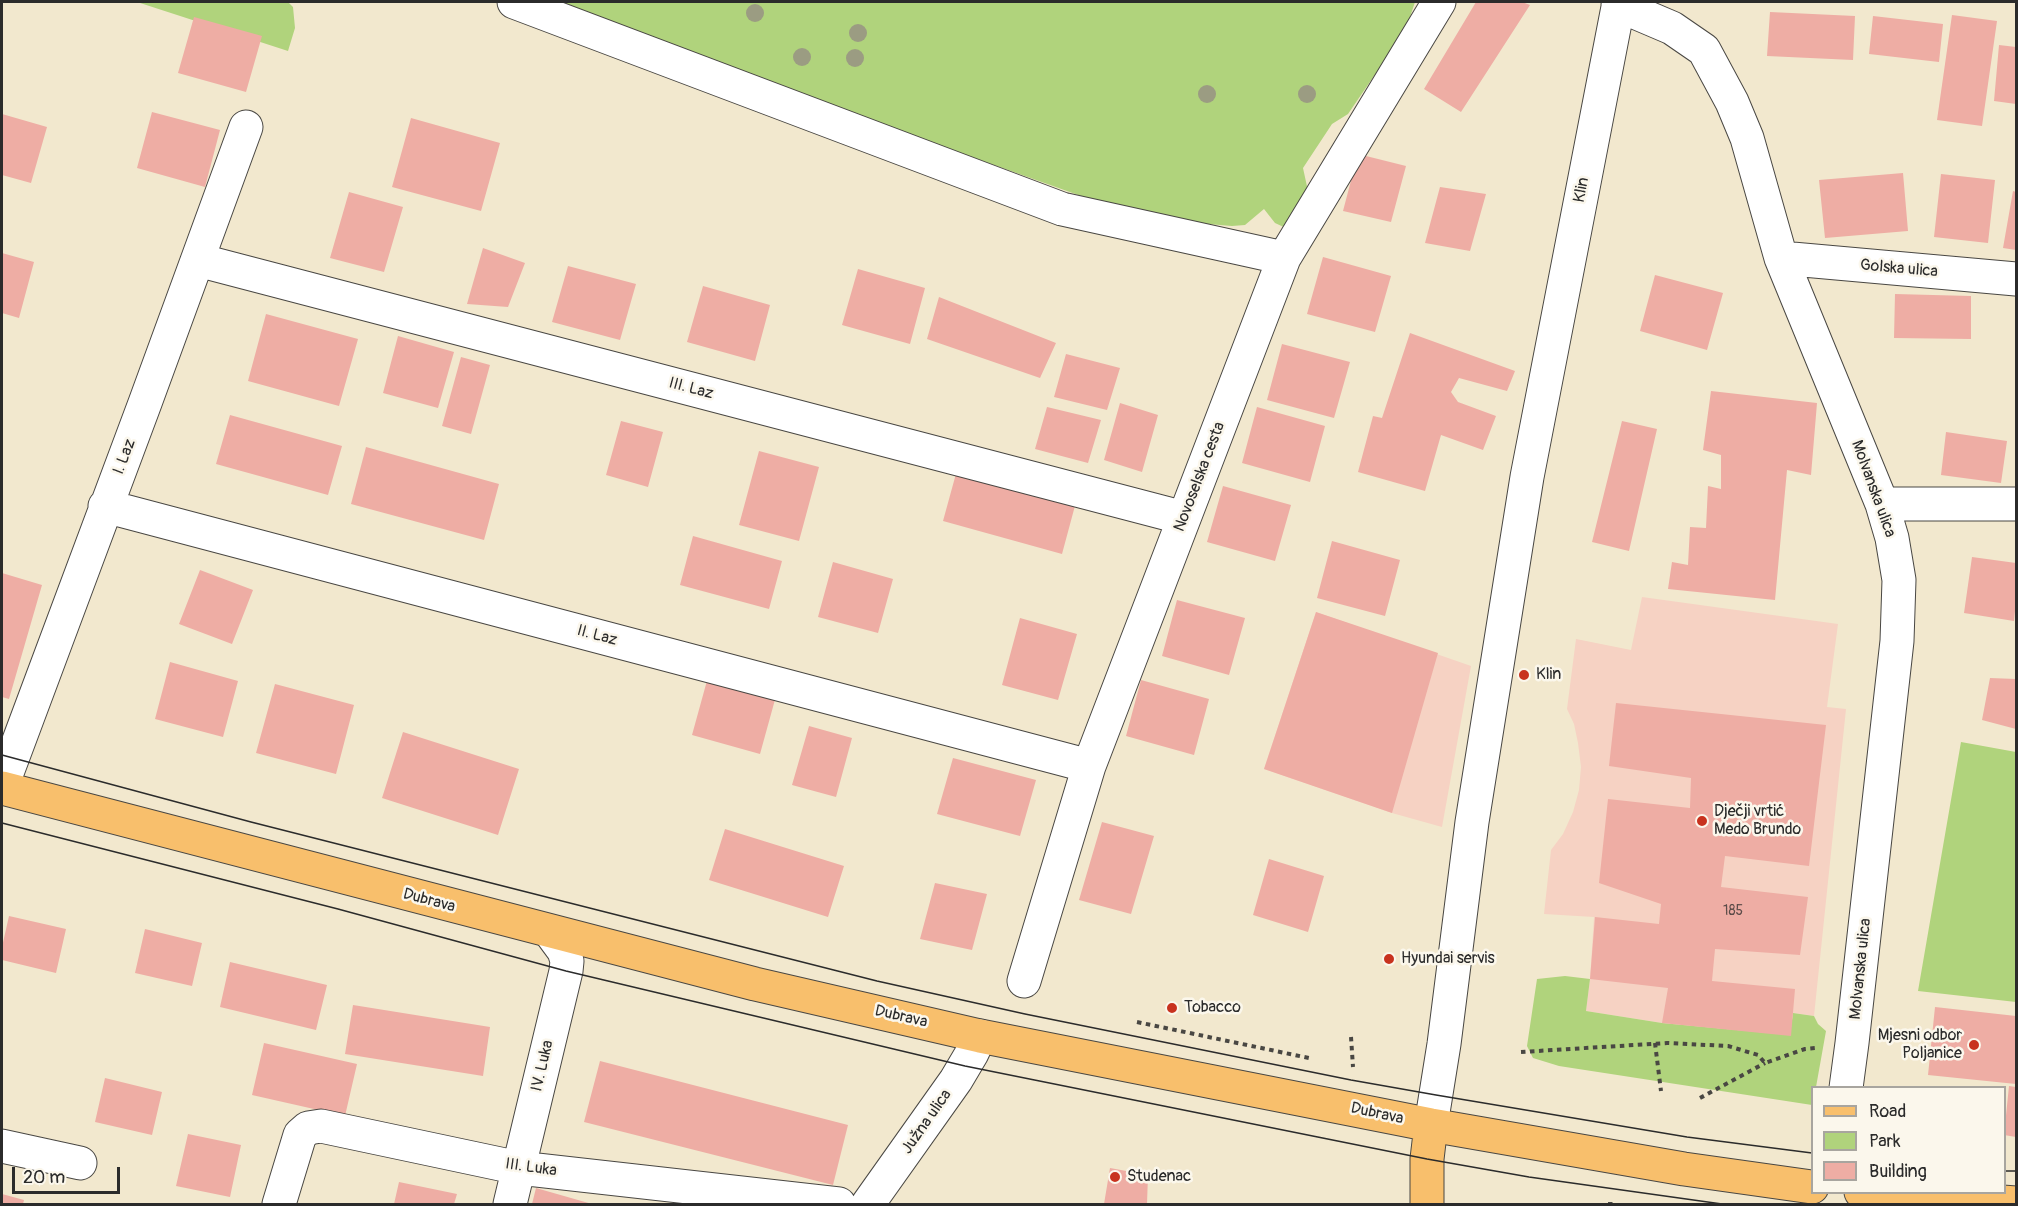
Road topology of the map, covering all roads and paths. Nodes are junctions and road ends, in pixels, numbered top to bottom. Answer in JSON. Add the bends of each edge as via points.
{"nodes":[{"id":1,"x":514,"y":2,"type":"edge"},
{"id":2,"x":1439,"y":2,"type":"edge"},
{"id":3,"x":1618,"y":4,"type":"edge"},
{"id":4,"x":246,"y":127,"type":"dead end"},
{"id":5,"x":1284,"y":258,"type":"junction"},
{"id":6,"x":1781,"y":258,"type":"junction"},
{"id":7,"x":198,"y":260,"type":"junction"},
{"id":8,"x":2016,"y":279,"type":"edge"},
{"id":9,"x":1881,"y":504,"type":"junction"},
{"id":10,"x":2016,"y":504,"type":"edge"},
{"id":11,"x":105,"y":506,"type":"junction"},
{"id":12,"x":1184,"y":518,"type":"junction"},
{"id":13,"x":1089,"y":766,"type":"junction"},
{"id":14,"x":2,"y":787,"type":"edge"},
{"id":15,"x":550,"y":932,"type":"junction"},
{"id":16,"x":1024,"y":981,"type":"dead end"},
{"id":17,"x":1137,"y":1022,"type":"dead end"},
{"id":18,"x":980,"y":1035,"type":"junction"},
{"id":19,"x":1351,"y":1037,"type":"dead end"},
{"id":20,"x":1655,"y":1043,"type":"junction"},
{"id":21,"x":1852,"y":1043,"type":"junction"},
{"id":22,"x":1521,"y":1052,"type":"dead end"},
{"id":23,"x":1309,"y":1058,"type":"dead end"},
{"id":24,"x":1765,"y":1063,"type":"junction"},
{"id":25,"x":1353,"y":1067,"type":"dead end"},
{"id":26,"x":1845,"y":1086,"type":"edge"},
{"id":27,"x":1661,"y":1091,"type":"dead end"},
{"id":28,"x":1700,"y":1098,"type":"dead end"},
{"id":29,"x":1431,"y":1125,"type":"junction"},
{"id":30,"x":2,"y":1146,"type":"edge"},
{"id":31,"x":80,"y":1163,"type":"dead end"},
{"id":32,"x":519,"y":1168,"type":"junction"},
{"id":33,"x":1811,"y":1187,"type":"edge"},
{"id":34,"x":1889,"y":1194,"type":"edge"},
{"id":35,"x":2016,"y":1203,"type":"edge"},
{"id":36,"x":279,"y":1204,"type":"edge"},
{"id":37,"x":510,"y":1204,"type":"edge"},
{"id":38,"x":839,"y":1204,"type":"edge"},
{"id":39,"x":868,"y":1204,"type":"edge"},
{"id":40,"x":1427,"y":1204,"type":"edge"},
{"id":41,"x":1608,"y":1204,"type":"edge"},
{"id":42,"x":1612,"y":1204,"type":"edge"}],
"edges":[{"from":1,"to":5,"type":"street","via":[[1062,209]]},
{"from":2,"to":5,"type":"street","name":"Novoselska cesta"},
{"from":3,"to":6,"type":"street","name":"Molvanska ulica","via":[[1672,28],[1704,50],[1747,138]]},
{"from":3,"to":29,"type":"street","name":"Klin","via":[[1525,488],[1472,822]]},
{"from":4,"to":7,"type":"street","name":"I. Laz"},
{"from":5,"to":12,"type":"street","name":"Novoselska cesta"},
{"from":6,"to":8,"type":"street","name":"Golska ulica"},
{"from":6,"to":9,"type":"street","name":"Molvanska ulica"},
{"from":7,"to":11,"type":"street","name":"I. Laz"},
{"from":7,"to":12,"type":"street","name":"III. Laz"},
{"from":9,"to":10,"type":"street"},
{"from":9,"to":21,"type":"street","name":"Molvanska ulica","via":[[1893,538],[1899,580],[1897,641]]},
{"from":11,"to":13,"type":"street","name":"II. Laz"},
{"from":11,"to":14,"type":"street","name":"I. Laz"},
{"from":12,"to":13,"type":"street","name":"Novoselska cesta"},
{"from":13,"to":16,"type":"street","name":"Novoselska cesta"},
{"from":14,"to":15,"type":"main road","name":"Dubrava"},
{"from":15,"to":18,"type":"main road","name":"Dubrava","via":[[754,984]]},
{"from":15,"to":32,"type":"street","name":"IV. Luka","via":[[564,951],[566,971]]},
{"from":17,"to":23,"type":"path"},
{"from":18,"to":29,"type":"main road","name":"Dubrava"},
{"from":18,"to":39,"type":"street","name":"Južna ulica","via":[[956,1080]]},
{"from":19,"to":25,"type":"path"},
{"from":20,"to":22,"type":"path"},
{"from":20,"to":24,"type":"path","via":[[1728,1046],[1758,1055]]},
{"from":20,"to":27,"type":"path"},
{"from":21,"to":24,"type":"path","via":[[1805,1049]]},
{"from":21,"to":26,"type":"street","name":"Molvanska ulica"},
{"from":24,"to":28,"type":"path"},
{"from":29,"to":33,"type":"main road","name":"Dubrava"},
{"from":29,"to":40,"type":"main road"},
{"from":30,"to":31,"type":"street"},
{"from":32,"to":36,"type":"street","name":"III. Luka","via":[[321,1126],[308,1128],[300,1135]]},
{"from":32,"to":37,"type":"street","name":"IV. Luka"},
{"from":32,"to":38,"type":"street","name":"III. Luka"},
{"from":34,"to":35,"type":"main road"},
{"from":41,"to":42,"type":"path"}]}
